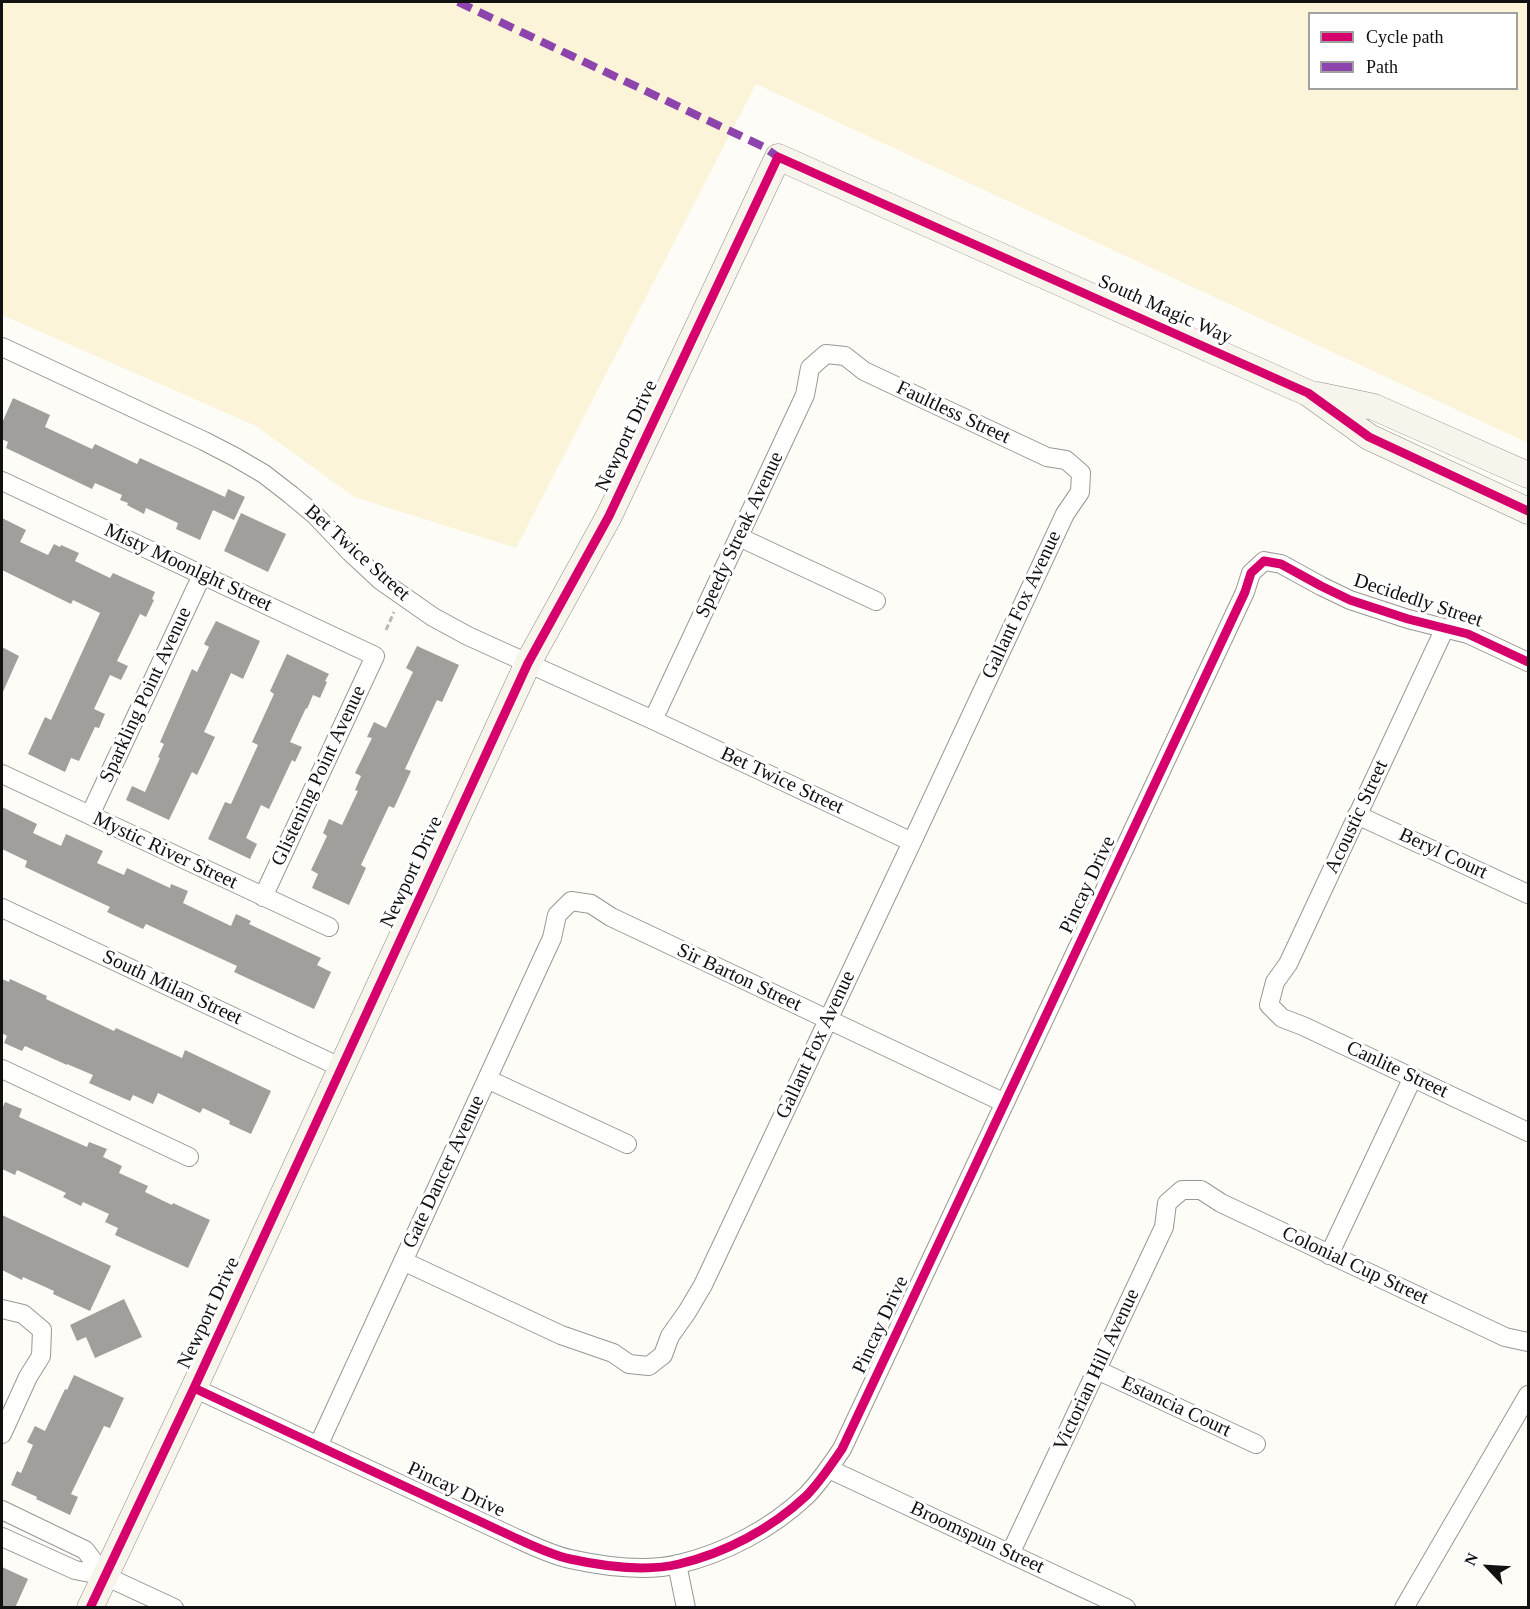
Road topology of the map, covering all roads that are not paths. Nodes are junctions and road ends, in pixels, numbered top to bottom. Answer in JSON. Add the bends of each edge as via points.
{"nodes":[{"id":1,"x":778,"y":157,"type":"joint"},
{"id":2,"x":2,"y":347,"type":"edge"},
{"id":3,"x":826,"y":354,"type":"joint"},
{"id":4,"x":1308,"y":393,"type":"junction"},
{"id":5,"x":1081,"y":473,"type":"joint"},
{"id":6,"x":1528,"y":475,"type":"edge"},
{"id":7,"x":2,"y":481,"type":"edge"},
{"id":8,"x":1528,"y":511,"type":"edge"},
{"id":9,"x":739,"y":537,"type":"junction"},
{"id":10,"x":1264,"y":561,"type":"joint"},
{"id":11,"x":202,"y":575,"type":"junction"},
{"id":12,"x":876,"y":601,"type":"dead end"},
{"id":13,"x":1445,"y":628,"type":"junction"},
{"id":14,"x":375,"y":656,"type":"joint"},
{"id":15,"x":1528,"y":662,"type":"edge"},
{"id":16,"x":528,"y":663,"type":"junction"},
{"id":17,"x":653,"y":720,"type":"junction"},
{"id":18,"x":2,"y":774,"type":"edge"},
{"id":19,"x":90,"y":815,"type":"junction"},
{"id":20,"x":1357,"y":815,"type":"junction"},
{"id":21,"x":912,"y":842,"type":"junction"},
{"id":22,"x":1528,"y":894,"type":"edge"},
{"id":23,"x":263,"y":897,"type":"junction"},
{"id":24,"x":571,"y":901,"type":"joint"},
{"id":25,"x":2,"y":908,"type":"edge"},
{"id":26,"x":329,"y":927,"type":"dead end"},
{"id":27,"x":1269,"y":1005,"type":"joint"},
{"id":28,"x":828,"y":1020,"type":"junction"},
{"id":29,"x":342,"y":1068,"type":"junction"},
{"id":30,"x":2,"y":1069,"type":"edge"},
{"id":31,"x":1413,"y":1077,"type":"junction"},
{"id":32,"x":488,"y":1079,"type":"junction"},
{"id":33,"x":1005,"y":1102,"type":"junction"},
{"id":34,"x":1528,"y":1132,"type":"edge"},
{"id":35,"x":627,"y":1144,"type":"dead end"},
{"id":36,"x":189,"y":1157,"type":"dead end"},
{"id":37,"x":1182,"y":1190,"type":"joint"},
{"id":38,"x":1329,"y":1255,"type":"junction"},
{"id":39,"x":403,"y":1261,"type":"junction"},
{"id":40,"x":2,"y":1309,"type":"edge"},
{"id":41,"x":1528,"y":1342,"type":"edge"},
{"id":42,"x":1097,"y":1370,"type":"junction"},
{"id":43,"x":194,"y":1388,"type":"junction"},
{"id":44,"x":1528,"y":1395,"type":"edge"},
{"id":45,"x":2,"y":1434,"type":"edge"},
{"id":46,"x":1256,"y":1444,"type":"dead end"},
{"id":47,"x":318,"y":1446,"type":"junction"},
{"id":48,"x":829,"y":1469,"type":"junction"},
{"id":49,"x":2,"y":1510,"type":"edge"},
{"id":50,"x":2,"y":1537,"type":"edge"},
{"id":51,"x":1010,"y":1554,"type":"junction"},
{"id":52,"x":677,"y":1564,"type":"junction"},
{"id":53,"x":105,"y":1576,"type":"junction"},
{"id":54,"x":90,"y":1608,"type":"edge"},
{"id":55,"x":174,"y":1608,"type":"edge"},
{"id":56,"x":686,"y":1608,"type":"edge"},
{"id":57,"x":1126,"y":1608,"type":"edge"},
{"id":58,"x":1404,"y":1608,"type":"edge"}],
"edges":[{"from":1,"to":4,"type":"street","name":"South Magic Way"},
{"from":1,"to":16,"type":"street","name":"Newport Drive","via":[[609,516]]},
{"from":2,"to":16,"type":"street","name":"Bet Twice Street","via":[[264,474],[308,508],[380,580],[405,598],[468,636]]},
{"from":3,"to":5,"type":"street","name":"Faultless Street","via":[[845,356],[864,371],[1047,457],[1066,460]]},
{"from":3,"to":9,"type":"street","name":"Speedy Streak Avenue","via":[[810,368],[805,395]]},
{"from":4,"to":6,"type":"street","name":"South Magic Way","via":[[1374,407]]},
{"from":4,"to":8,"type":"street","name":"South Magic Way","via":[[1369,436]]},
{"from":5,"to":21,"type":"street","name":"Gallant Fox Avenue","via":[[1080,492],[1065,514]]},
{"from":7,"to":11,"type":"street","name":"Misty Moonlght Street"},
{"from":9,"to":12,"type":"street"},
{"from":9,"to":17,"type":"street","name":"Speedy Streak Avenue"},
{"from":10,"to":13,"type":"street","name":"Decidedly Street","via":[[1281,564],[1331,591],[1381,611]]},
{"from":10,"to":33,"type":"street","name":"Pincay Drive","via":[[1251,573]]},
{"from":11,"to":14,"type":"street","name":"Misty Moonlght Street"},
{"from":11,"to":19,"type":"street","name":"Sparkling Point Avenue"},
{"from":13,"to":15,"type":"street","name":"Decidedly Street","via":[[1468,634]]},
{"from":13,"to":20,"type":"street","name":"Acoustic Street"},
{"from":14,"to":23,"type":"street","name":"Glistening Point Avenue"},
{"from":16,"to":17,"type":"street","name":"Bet Twice Street"},
{"from":16,"to":29,"type":"street","name":"Newport Drive"},
{"from":17,"to":21,"type":"street","name":"Bet Twice Street"},
{"from":18,"to":19,"type":"street","name":"Mystic River Street"},
{"from":19,"to":23,"type":"street","name":"Mystic River Street"},
{"from":20,"to":22,"type":"street","name":"Beryl Court"},
{"from":20,"to":27,"type":"street","name":"Acoustic Street","via":[[1288,964],[1275,982]]},
{"from":21,"to":28,"type":"street","name":"Gallant Fox Avenue"},
{"from":23,"to":26,"type":"street","name":"Mystic River Street"},
{"from":24,"to":28,"type":"street","name":"Sir Barton Street","via":[[591,904]]},
{"from":24,"to":32,"type":"street","name":"Gate Dancer Avenue","via":[[557,915],[552,938]]},
{"from":25,"to":29,"type":"street","name":"South Milan Street"},
{"from":27,"to":31,"type":"street","name":"Canlite Street","via":[[1282,1018]]},
{"from":28,"to":33,"type":"street","name":"Sir Barton Street"},
{"from":28,"to":39,"type":"street","name":"Gallant Fox Avenue","via":[[703,1285],[670,1336],[663,1355],[649,1366],[629,1364],[613,1353],[561,1335]]},
{"from":29,"to":43,"type":"street","name":"Newport Drive"},
{"from":30,"to":36,"type":"street"},
{"from":31,"to":34,"type":"street","name":"Canlite Street"},
{"from":31,"to":38,"type":"street"},
{"from":32,"to":35,"type":"street"},
{"from":32,"to":39,"type":"street","name":"Gate Dancer Avenue"},
{"from":33,"to":48,"type":"street","name":"Pincay Drive","via":[[860,1413]]},
{"from":37,"to":38,"type":"street","name":"Colonial Cup Street","via":[[1201,1190]]},
{"from":37,"to":42,"type":"street","name":"Victorian Hill Avenue","via":[[1167,1203],[1164,1227]]},
{"from":38,"to":41,"type":"street","name":"Colonial Cup Street","via":[[1505,1337]]},
{"from":39,"to":47,"type":"street","name":"Gate Dancer Avenue"},
{"from":40,"to":45,"type":"street","via":[[23,1314],[42,1330],[41,1356]]},
{"from":42,"to":46,"type":"street","name":"Estancia Court"},
{"from":42,"to":51,"type":"street","name":"Victorian Hill Avenue"},
{"from":43,"to":47,"type":"street","name":"Pincay Drive"},
{"from":43,"to":53,"type":"street","name":"Newport Drive"},
{"from":44,"to":58,"type":"street"},
{"from":47,"to":52,"type":"street","name":"Pincay Drive","via":[[567,1558],[619,1567]]},
{"from":48,"to":51,"type":"street","name":"Broomspun Street"},
{"from":48,"to":52,"type":"street","name":"Pincay Drive","via":[[806,1495],[747,1538],[710,1555]]},
{"from":49,"to":53,"type":"street","via":[[85,1550]]},
{"from":50,"to":53,"type":"street","via":[[75,1570]]},
{"from":51,"to":57,"type":"street","name":"Broomspun Street"},
{"from":52,"to":56,"type":"street"},
{"from":53,"to":54,"type":"street","name":"Newport Drive"},
{"from":53,"to":55,"type":"street"}]}
